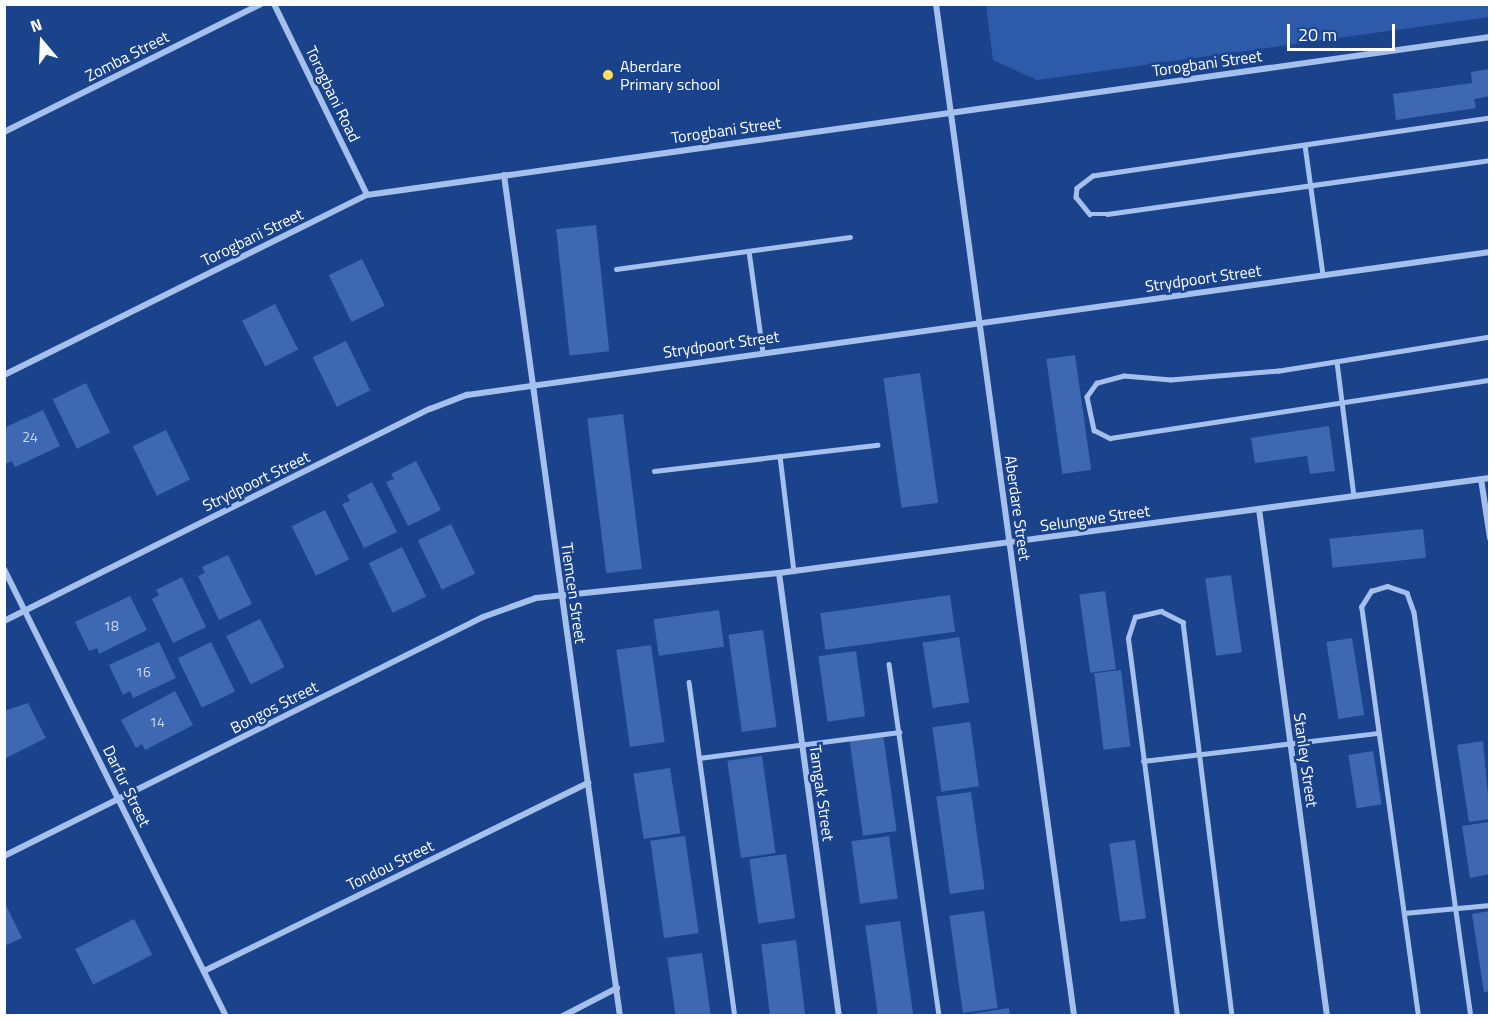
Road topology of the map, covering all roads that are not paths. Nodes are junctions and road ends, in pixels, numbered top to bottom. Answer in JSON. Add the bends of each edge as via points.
{"nodes":[{"id":1,"x":261,"y":4,"type":"edge"},
{"id":2,"x":274,"y":4,"type":"edge"},
{"id":3,"x":936,"y":4,"type":"edge"},
{"id":4,"x":1490,"y":38,"type":"edge"},
{"id":5,"x":951,"y":112,"type":"junction"},
{"id":6,"x":1490,"y":118,"type":"edge"},
{"id":7,"x":4,"y":132,"type":"edge"},
{"id":8,"x":1305,"y":145,"type":"junction"},
{"id":9,"x":1490,"y":160,"type":"edge"},
{"id":10,"x":504,"y":175,"type":"junction"},
{"id":11,"x":1311,"y":187,"type":"junction"},
{"id":12,"x":367,"y":195,"type":"junction"},
{"id":13,"x":850,"y":237,"type":"dead end"},
{"id":14,"x":749,"y":251,"type":"junction"},
{"id":15,"x":1490,"y":252,"type":"edge"},
{"id":16,"x":616,"y":269,"type":"dead end"},
{"id":17,"x":1323,"y":275,"type":"junction"},
{"id":18,"x":979,"y":323,"type":"junction"},
{"id":19,"x":1490,"y":337,"type":"edge"},
{"id":20,"x":763,"y":352,"type":"junction"},
{"id":21,"x":1337,"y":362,"type":"junction"},
{"id":22,"x":4,"y":375,"type":"edge"},
{"id":23,"x":1490,"y":380,"type":"edge"},
{"id":24,"x":534,"y":383,"type":"junction"},
{"id":25,"x":1342,"y":403,"type":"junction"},
{"id":26,"x":877,"y":445,"type":"dead end"},
{"id":27,"x":780,"y":456,"type":"junction"},
{"id":28,"x":654,"y":471,"type":"dead end"},
{"id":29,"x":1490,"y":478,"type":"edge"},
{"id":30,"x":1481,"y":479,"type":"junction"},
{"id":31,"x":1354,"y":496,"type":"junction"},
{"id":32,"x":1259,"y":509,"type":"junction"},
{"id":33,"x":1490,"y":538,"type":"edge"},
{"id":34,"x":1009,"y":543,"type":"junction"},
{"id":35,"x":4,"y":569,"type":"edge"},
{"id":36,"x":794,"y":571,"type":"junction"},
{"id":37,"x":779,"y":573,"type":"junction"},
{"id":38,"x":560,"y":595,"type":"junction"},
{"id":39,"x":25,"y":611,"type":"junction"},
{"id":40,"x":4,"y":621,"type":"edge"},
{"id":41,"x":889,"y":664,"type":"dead end"},
{"id":42,"x":689,"y":682,"type":"dead end"},
{"id":43,"x":898,"y":732,"type":"junction"},
{"id":44,"x":1378,"y":733,"type":"junction"},
{"id":45,"x":802,"y":745,"type":"junction"},
{"id":46,"x":1291,"y":745,"type":"junction"},
{"id":47,"x":1200,"y":755,"type":"junction"},
{"id":48,"x":699,"y":758,"type":"junction"},
{"id":49,"x":1143,"y":761,"type":"junction"},
{"id":50,"x":588,"y":783,"type":"junction"},
{"id":51,"x":118,"y":800,"type":"junction"},
{"id":52,"x":4,"y":856,"type":"edge"},
{"id":53,"x":1490,"y":905,"type":"edge"},
{"id":54,"x":1456,"y":908,"type":"junction"},
{"id":55,"x":1404,"y":913,"type":"junction"},
{"id":56,"x":204,"y":971,"type":"junction"},
{"id":57,"x":616,"y":988,"type":"junction"},
{"id":58,"x":226,"y":1016,"type":"edge"},
{"id":59,"x":563,"y":1016,"type":"edge"},
{"id":60,"x":621,"y":1016,"type":"edge"},
{"id":61,"x":735,"y":1016,"type":"edge"},
{"id":62,"x":839,"y":1016,"type":"edge"},
{"id":63,"x":939,"y":1016,"type":"edge"},
{"id":64,"x":1074,"y":1016,"type":"edge"},
{"id":65,"x":1177,"y":1016,"type":"edge"},
{"id":66,"x":1232,"y":1016,"type":"edge"},
{"id":67,"x":1327,"y":1016,"type":"edge"},
{"id":68,"x":1418,"y":1016,"type":"edge"},
{"id":69,"x":1471,"y":1016,"type":"edge"}],
"edges":[{"from":1,"to":7,"type":"street","name":"Zomba Street"},
{"from":2,"to":12,"type":"street","name":"Torogbani Road"},
{"from":3,"to":5,"type":"street","name":"Aberdare Street"},
{"from":4,"to":5,"type":"street","name":"Torogbani Street"},
{"from":5,"to":10,"type":"street","name":"Torogbani Street"},
{"from":5,"to":18,"type":"street","name":"Aberdare Street"},
{"from":6,"to":8,"type":"lane"},
{"from":8,"to":11,"type":"lane"},
{"from":8,"to":11,"type":"lane","via":[[1093,176],[1077,188],[1076,197],[1090,214],[1107,214]]},
{"from":9,"to":11,"type":"lane"},
{"from":10,"to":12,"type":"street","name":"Torogbani Street"},
{"from":10,"to":24,"type":"street","name":"Tiemcen Street"},
{"from":11,"to":17,"type":"lane"},
{"from":12,"to":22,"type":"street","name":"Torogbani Street"},
{"from":13,"to":14,"type":"lane"},
{"from":14,"to":16,"type":"lane"},
{"from":14,"to":20,"type":"lane"},
{"from":15,"to":17,"type":"street","name":"Strydpoort Street"},
{"from":17,"to":18,"type":"street","name":"Strydpoort Street"},
{"from":18,"to":20,"type":"street","name":"Strydpoort Street"},
{"from":18,"to":34,"type":"street","name":"Aberdare Street"},
{"from":19,"to":21,"type":"lane"},
{"from":20,"to":24,"type":"street","name":"Strydpoort Street"},
{"from":21,"to":25,"type":"lane"},
{"from":21,"to":25,"type":"lane","via":[[1171,380],[1124,376],[1097,383],[1087,397],[1094,430],[1110,438]]},
{"from":23,"to":25,"type":"lane"},
{"from":24,"to":38,"type":"street","name":"Tiemcen Street"},
{"from":24,"to":39,"type":"street","name":"Strydpoort Street","via":[[467,395],[430,409]]},
{"from":25,"to":31,"type":"lane"},
{"from":26,"to":27,"type":"lane"},
{"from":27,"to":28,"type":"lane"},
{"from":27,"to":36,"type":"lane"},
{"from":29,"to":30,"type":"street","name":"Selungwe Street"},
{"from":30,"to":31,"type":"street","name":"Selungwe Street"},
{"from":30,"to":33,"type":"street"},
{"from":31,"to":32,"type":"street","name":"Selungwe Street"},
{"from":32,"to":34,"type":"street","name":"Selungwe Street"},
{"from":32,"to":46,"type":"street","name":"Stanley Street"},
{"from":34,"to":36,"type":"street","name":"Selungwe Street"},
{"from":34,"to":64,"type":"street","name":"Aberdare Street"},
{"from":35,"to":39,"type":"street","name":"Darfur Street"},
{"from":36,"to":37,"type":"street","name":"Selungwe Street"},
{"from":37,"to":38,"type":"street","name":"Selungwe Street"},
{"from":37,"to":45,"type":"street","name":"Tamgak Street"},
{"from":38,"to":50,"type":"street","name":"Tiemcen Street"},
{"from":38,"to":51,"type":"street","name":"Bongos Street","via":[[510,605]]},
{"from":39,"to":40,"type":"street","name":"Strydpoort Street"},
{"from":39,"to":51,"type":"street","name":"Darfur Street"},
{"from":41,"to":43,"type":"lane"},
{"from":42,"to":48,"type":"lane"},
{"from":43,"to":45,"type":"lane"},
{"from":43,"to":63,"type":"lane"},
{"from":44,"to":46,"type":"lane"},
{"from":44,"to":54,"type":"lane","via":[[1361,607],[1371,591],[1399,587],[1414,612]]},
{"from":44,"to":55,"type":"lane"},
{"from":45,"to":48,"type":"lane"},
{"from":45,"to":62,"type":"street","name":"Tamgak Street"},
{"from":46,"to":47,"type":"lane"},
{"from":46,"to":67,"type":"street","name":"Stanley Street"},
{"from":47,"to":49,"type":"lane"},
{"from":47,"to":49,"type":"lane","via":[[1183,622],[1170,612],[1147,612],[1129,624],[1128,638]]},
{"from":47,"to":66,"type":"lane"},
{"from":48,"to":61,"type":"lane"},
{"from":49,"to":65,"type":"lane"},
{"from":50,"to":56,"type":"street","name":"Tondou Street"},
{"from":50,"to":57,"type":"street","name":"Tiemcen Street"},
{"from":51,"to":52,"type":"street","name":"Bongos Street"},
{"from":51,"to":56,"type":"street","name":"Darfur Street"},
{"from":53,"to":54,"type":"lane"},
{"from":54,"to":55,"type":"lane"},
{"from":54,"to":69,"type":"lane"},
{"from":55,"to":68,"type":"lane"},
{"from":56,"to":58,"type":"street","name":"Darfur Street"},
{"from":57,"to":59,"type":"street"},
{"from":57,"to":60,"type":"street","name":"Tiemcen Street"}]}
